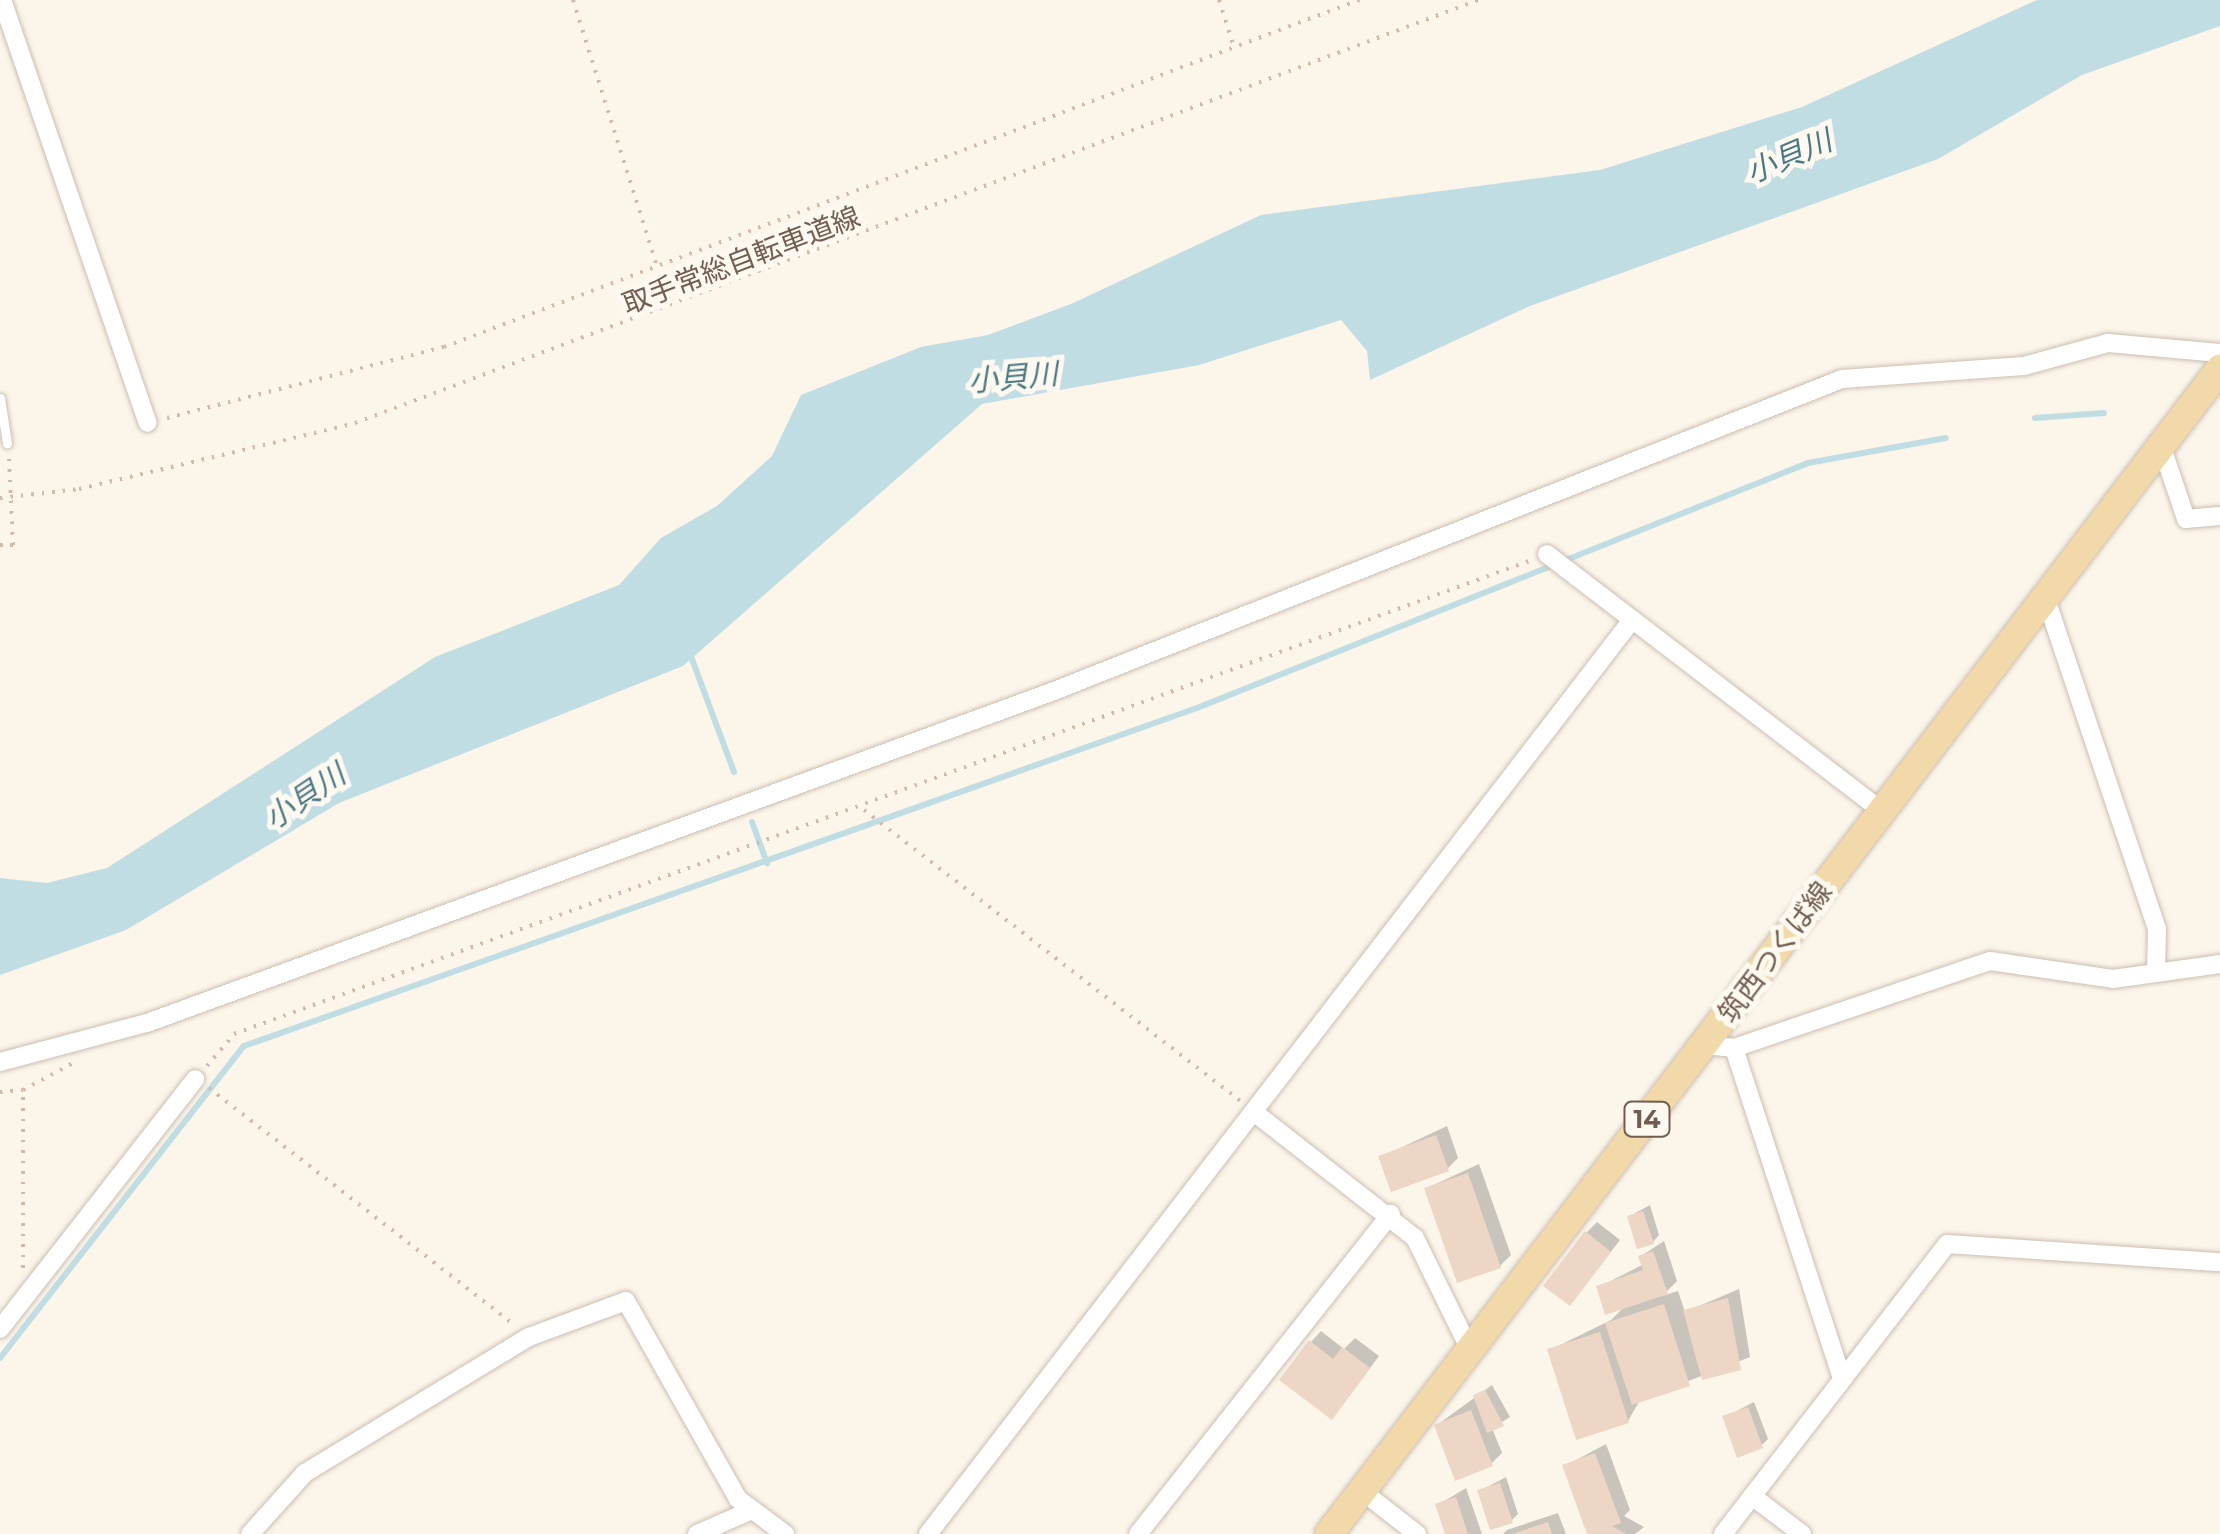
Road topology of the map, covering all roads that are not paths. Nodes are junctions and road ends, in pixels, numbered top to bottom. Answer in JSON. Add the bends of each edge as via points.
{"nodes":[{"id":1,"x":2,"y":0,"type":"edge"},
{"id":2,"x":8,"y":46,"type":"edge"},
{"id":3,"x":2220,"y":353,"type":"edge"},
{"id":4,"x":2220,"y":369,"type":"edge"},
{"id":5,"x":0,"y":398,"type":"edge"},
{"id":6,"x":148,"y":422,"type":"road end"},
{"id":7,"x":7,"y":443,"type":"dead end"},
{"id":8,"x":2161,"y":445,"type":"junction"},
{"id":9,"x":2220,"y":516,"type":"edge"},
{"id":10,"x":1557,"y":561,"type":"road end"},
{"id":11,"x":2045,"y":596,"type":"junction"},
{"id":12,"x":1632,"y":620,"type":"junction"},
{"id":13,"x":1882,"y":811,"type":"junction"},
{"id":14,"x":2220,"y":964,"type":"edge"},
{"id":15,"x":2156,"y":972,"type":"junction"},
{"id":16,"x":1704,"y":1045,"type":"junction"},
{"id":17,"x":1734,"y":1048,"type":"junction"},
{"id":18,"x":0,"y":1062,"type":"edge"},
{"id":19,"x":195,"y":1078,"type":"road end"},
{"id":20,"x":1255,"y":1112,"type":"junction"},
{"id":21,"x":1391,"y":1214,"type":"junction"},
{"id":22,"x":2220,"y":1262,"type":"edge"},
{"id":23,"x":0,"y":1329,"type":"edge"},
{"id":24,"x":1470,"y":1350,"type":"junction"},
{"id":25,"x":1842,"y":1378,"type":"junction"},
{"id":26,"x":1362,"y":1491,"type":"junction"},
{"id":27,"x":1752,"y":1496,"type":"junction"},
{"id":28,"x":752,"y":1510,"type":"junction"},
{"id":29,"x":250,"y":1534,"type":"edge"},
{"id":30,"x":697,"y":1534,"type":"edge"},
{"id":31,"x":785,"y":1534,"type":"edge"},
{"id":32,"x":928,"y":1534,"type":"edge"},
{"id":33,"x":1138,"y":1534,"type":"edge"},
{"id":34,"x":1330,"y":1534,"type":"edge"},
{"id":35,"x":1418,"y":1534,"type":"edge"},
{"id":36,"x":1723,"y":1534,"type":"edge"},
{"id":37,"x":1802,"y":1534,"type":"edge"}],
"edges":[{"from":1,"to":2,"type":"street"},
{"from":2,"to":6,"type":"street"},
{"from":3,"to":18,"type":"street","via":[[2108,343],[2024,366],[1842,379],[1054,691],[147,1023]]},
{"from":4,"to":8,"type":"main road","name":"筑西つくば線","number":"14"},
{"from":5,"to":7,"type":"lane"},
{"from":8,"to":9,"type":"street","via":[[2186,519]]},
{"from":8,"to":11,"type":"main road","name":"筑西つくば線","number":"14"},
{"from":10,"to":12,"type":"street"},
{"from":11,"to":13,"type":"main road","name":"筑西つくば線","number":"14"},
{"from":11,"to":15,"type":"street","via":[[2157,929]]},
{"from":12,"to":13,"type":"street"},
{"from":12,"to":20,"type":"street"},
{"from":13,"to":16,"type":"main road","name":"筑西つくば線","number":"14"},
{"from":14,"to":15,"type":"street"},
{"from":15,"to":17,"type":"street","via":[[2113,980],[1990,961]]},
{"from":16,"to":17,"type":"street"},
{"from":16,"to":24,"type":"main road","name":"筑西つくば線","number":"14"},
{"from":17,"to":25,"type":"street"},
{"from":19,"to":23,"type":"street"},
{"from":20,"to":21,"type":"street"},
{"from":20,"to":32,"type":"street"},
{"from":21,"to":24,"type":"street","via":[[1431,1263]]},
{"from":21,"to":33,"type":"street"},
{"from":22,"to":25,"type":"street","via":[[1947,1244]]},
{"from":24,"to":26,"type":"main road","name":"筑西つくば線","number":"14"},
{"from":25,"to":27,"type":"street"},
{"from":26,"to":34,"type":"main road","name":"筑西つくば線","number":"14"},
{"from":26,"to":35,"type":"street"},
{"from":27,"to":36,"type":"street"},
{"from":27,"to":37,"type":"street"},
{"from":28,"to":29,"type":"street","via":[[626,1301],[529,1337],[305,1473]]},
{"from":28,"to":30,"type":"street"},
{"from":28,"to":31,"type":"street"}]}
